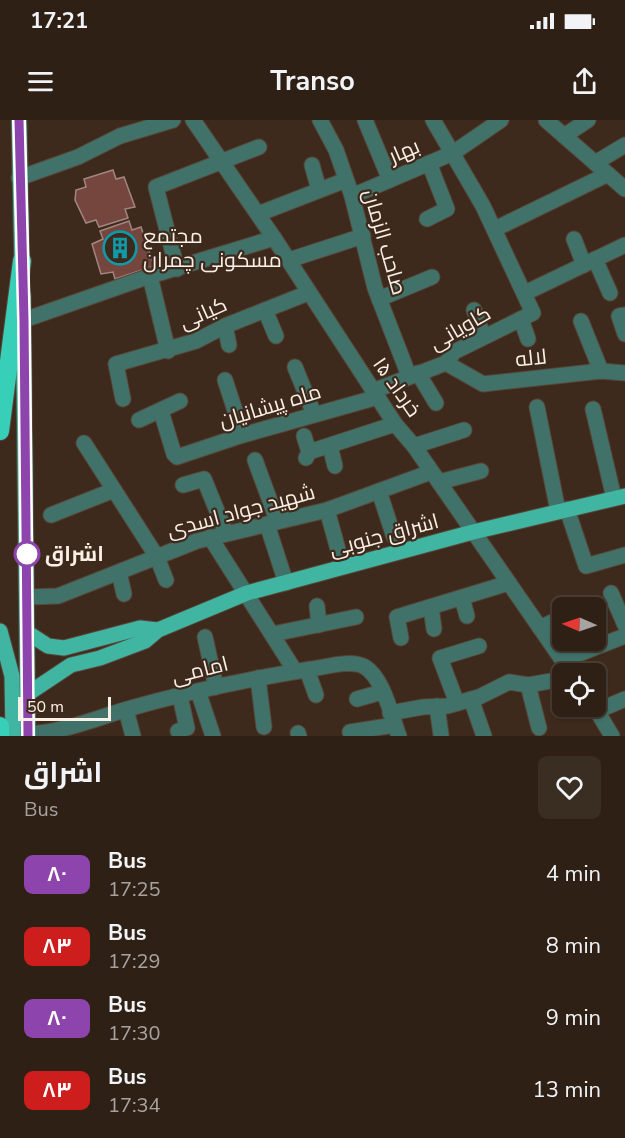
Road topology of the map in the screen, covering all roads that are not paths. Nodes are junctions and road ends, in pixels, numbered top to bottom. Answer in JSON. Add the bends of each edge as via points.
{"nodes":[{"id":1,"x":19,"y":120,"type":"edge"},
{"id":2,"x":173,"y":120,"type":"edge"},
{"id":3,"x":193,"y":120,"type":"edge"},
{"id":4,"x":320,"y":120,"type":"edge"},
{"id":5,"x":365,"y":120,"type":"edge"},
{"id":6,"x":433,"y":120,"type":"edge"},
{"id":7,"x":501,"y":120,"type":"edge"},
{"id":8,"x":546,"y":120,"type":"edge"},
{"id":9,"x":588,"y":120,"type":"edge"},
{"id":10,"x":568,"y":143,"type":"junction"},
{"id":11,"x":625,"y":145,"type":"edge"},
{"id":12,"x":259,"y":147,"type":"dead end"},
{"id":13,"x":453,"y":153,"type":"junction"},
{"id":14,"x":221,"y":162,"type":"junction"},
{"id":15,"x":429,"y":163,"type":"junction"},
{"id":16,"x":595,"y":163,"type":"junction"},
{"id":17,"x":312,"y":165,"type":"dead end"},
{"id":18,"x":608,"y":174,"type":"junction"},
{"id":19,"x":19,"y":178,"type":"junction"},
{"id":20,"x":346,"y":180,"type":"junction"},
{"id":21,"x":390,"y":180,"type":"junction"},
{"id":22,"x":625,"y":189,"type":"edge"},
{"id":23,"x":319,"y":190,"type":"junction"},
{"id":24,"x":352,"y":196,"type":"junction"},
{"id":25,"x":258,"y":214,"type":"junction"},
{"id":26,"x":428,"y":219,"type":"dead end"},
{"id":27,"x":495,"y":229,"type":"junction"},
{"id":28,"x":363,"y":236,"type":"junction"},
{"id":29,"x":274,"y":238,"type":"junction"},
{"id":30,"x":574,"y":238,"type":"dead end"},
{"id":31,"x":625,"y":245,"type":"edge"},
{"id":32,"x":289,"y":260,"type":"junction"},
{"id":33,"x":22,"y":261,"type":"junction"},
{"id":34,"x":590,"y":262,"type":"junction"},
{"id":35,"x":177,"y":269,"type":"junction"},
{"id":36,"x":150,"y":276,"type":"junction"},
{"id":37,"x":432,"y":277,"type":"dead end"},
{"id":38,"x":308,"y":293,"type":"junction"},
{"id":39,"x":525,"y":293,"type":"junction"},
{"id":40,"x":610,"y":293,"type":"dead end"},
{"id":41,"x":379,"y":299,"type":"junction"},
{"id":42,"x":265,"y":310,"type":"junction"},
{"id":43,"x":474,"y":310,"type":"dead end"},
{"id":44,"x":625,"y":315,"type":"edge"},
{"id":45,"x":527,"y":316,"type":"junction"},
{"id":46,"x":24,"y":320,"type":"junction"},
{"id":47,"x":581,"y":321,"type":"dead end"},
{"id":48,"x":225,"y":326,"type":"junction"},
{"id":49,"x":625,"y":333,"type":"edge"},
{"id":50,"x":483,"y":335,"type":"junction"},
{"id":51,"x":276,"y":336,"type":"dead end"},
{"id":52,"x":528,"y":339,"type":"dead end"},
{"id":53,"x":229,"y":345,"type":"dead end"},
{"id":54,"x":172,"y":355,"type":"junction"},
{"id":55,"x":446,"y":363,"type":"junction"},
{"id":56,"x":295,"y":367,"type":"dead end"},
{"id":57,"x":601,"y":371,"type":"junction"},
{"id":58,"x":625,"y":373,"type":"edge"},
{"id":59,"x":414,"y":375,"type":"junction"},
{"id":60,"x":225,"y":380,"type":"dead end"},
{"id":61,"x":375,"y":394,"type":"junction"},
{"id":62,"x":123,"y":399,"type":"dead end"},
{"id":63,"x":180,"y":401,"type":"dead end"},
{"id":64,"x":436,"y":403,"type":"dead end"},
{"id":65,"x":537,"y":407,"type":"dead end"},
{"id":66,"x":593,"y":409,"type":"dead end"},
{"id":67,"x":161,"y":411,"type":"junction"},
{"id":68,"x":314,"y":414,"type":"junction"},
{"id":69,"x":139,"y":420,"type":"dead end"},
{"id":70,"x":396,"y":424,"type":"junction"},
{"id":71,"x":464,"y":430,"type":"dead end"},
{"id":72,"x":0,"y":431,"type":"edge"},
{"id":73,"x":243,"y":435,"type":"junction"},
{"id":74,"x":304,"y":435,"type":"dead end"},
{"id":75,"x":84,"y":443,"type":"dead end"},
{"id":76,"x":330,"y":446,"type":"junction"},
{"id":77,"x":414,"y":446,"type":"junction"},
{"id":78,"x":255,"y":460,"type":"dead end"},
{"id":79,"x":335,"y":466,"type":"dead end"},
{"id":80,"x":481,"y":471,"type":"dead end"},
{"id":81,"x":435,"y":477,"type":"junction"},
{"id":82,"x":183,"y":485,"type":"dead end"},
{"id":83,"x":114,"y":490,"type":"junction"},
{"id":84,"x":379,"y":491,"type":"junction"},
{"id":85,"x":620,"y":497,"type":"edge"},
{"id":86,"x":327,"y":510,"type":"junction"},
{"id":87,"x":563,"y":510,"type":"junction"},
{"id":88,"x":51,"y":515,"type":"dead end"},
{"id":89,"x":272,"y":522,"type":"junction"},
{"id":90,"x":473,"y":532,"type":"junction"},
{"id":91,"x":226,"y":533,"type":"junction"},
{"id":92,"x":210,"y":537,"type":"junction"},
{"id":93,"x":394,"y":537,"type":"dead end"},
{"id":94,"x":339,"y":553,"type":"dead end"},
{"id":95,"x":625,"y":555,"type":"edge"},
{"id":96,"x":157,"y":557,"type":"junction"},
{"id":97,"x":119,"y":572,"type":"junction"},
{"id":98,"x":166,"y":580,"type":"dead end"},
{"id":99,"x":286,"y":583,"type":"junction"},
{"id":100,"x":509,"y":583,"type":"junction"},
{"id":101,"x":247,"y":593,"type":"junction"},
{"id":102,"x":610,"y":593,"type":"dead end"},
{"id":103,"x":124,"y":594,"type":"dead end"},
{"id":104,"x":28,"y":597,"type":"junction"},
{"id":105,"x":462,"y":598,"type":"junction"},
{"id":106,"x":317,"y":606,"type":"dead end"},
{"id":107,"x":431,"y":607,"type":"junction"},
{"id":108,"x":356,"y":616,"type":"dead end"},
{"id":109,"x":467,"y":616,"type":"dead end"},
{"id":110,"x":552,"y":622,"type":"edge"},
{"id":111,"x":319,"y":625,"type":"junction"},
{"id":112,"x":625,"y":625,"type":"edge"},
{"id":113,"x":540,"y":628,"type":"junction"},
{"id":114,"x":434,"y":629,"type":"dead end"},
{"id":115,"x":158,"y":630,"type":"junction"},
{"id":116,"x":0,"y":631,"type":"edge"},
{"id":117,"x":28,"y":633,"type":"junction"},
{"id":118,"x":273,"y":634,"type":"junction"},
{"id":119,"x":205,"y":637,"type":"dead end"},
{"id":120,"x":401,"y":638,"type":"dead end"},
{"id":121,"x":620,"y":644,"type":"edge"},
{"id":122,"x":478,"y":646,"type":"dead end"},
{"id":123,"x":563,"y":660,"type":"junction"},
{"id":124,"x":565,"y":663,"type":"edge"},
{"id":125,"x":301,"y":670,"type":"junction"},
{"id":126,"x":258,"y":678,"type":"junction"},
{"id":127,"x":552,"y":681,"type":"edge"},
{"id":128,"x":528,"y":685,"type":"junction"},
{"id":129,"x":216,"y":687,"type":"junction"},
{"id":130,"x":198,"y":692,"type":"junction"},
{"id":131,"x":382,"y":692,"type":"junction"},
{"id":132,"x":29,"y":693,"type":"junction"},
{"id":133,"x":315,"y":694,"type":"dead end"},
{"id":134,"x":180,"y":696,"type":"junction"},
{"id":135,"x":357,"y":699,"type":"dead end"},
{"id":136,"x":625,"y":699,"type":"edge"},
{"id":137,"x":464,"y":701,"type":"junction"},
{"id":138,"x":606,"y":705,"type":"edge"},
{"id":139,"x":437,"y":706,"type":"junction"},
{"id":140,"x":126,"y":710,"type":"junction"},
{"id":141,"x":600,"y":717,"type":"edge"},
{"id":142,"x":395,"y":725,"type":"edge"},
{"id":143,"x":0,"y":726,"type":"edge"},
{"id":144,"x":264,"y":727,"type":"dead end"},
{"id":145,"x":539,"y":728,"type":"dead end"},
{"id":146,"x":178,"y":731,"type":"dead end"},
{"id":147,"x":351,"y":732,"type":"dead end"},
{"id":148,"x":54,"y":734,"type":"edge"},
{"id":149,"x":441,"y":735,"type":"edge"},
{"id":150,"x":0,"y":736,"type":"edge"},
{"id":151,"x":23,"y":736,"type":"edge"},
{"id":152,"x":133,"y":736,"type":"edge"},
{"id":153,"x":213,"y":736,"type":"edge"},
{"id":154,"x":484,"y":736,"type":"edge"},
{"id":155,"x":612,"y":736,"type":"edge"}],
"edges":[{"from":1,"to":19,"type":"main road"},
{"from":2,"to":19,"type":"street","via":[[120,136],[78,157]]},
{"from":3,"to":14,"type":"street","name":"۱۵ خرداد"},
{"from":4,"to":20,"type":"street","name":"صاحب الزمان"},
{"from":5,"to":21,"type":"street"},
{"from":6,"to":13,"type":"street"},
{"from":7,"to":13,"type":"street","name":"بهار"},
{"from":8,"to":10,"type":"street"},
{"from":9,"to":10,"type":"street"},
{"from":10,"to":16,"type":"street"},
{"from":11,"to":16,"type":"street"},
{"from":12,"to":14,"type":"street"},
{"from":13,"to":15,"type":"street","name":"بهار"},
{"from":13,"to":27,"type":"street"},
{"from":14,"to":25,"type":"street","name":"۱۵ خرداد"},
{"from":14,"to":35,"type":"street","via":[[156,187]]},
{"from":15,"to":21,"type":"street","name":"بهار"},
{"from":15,"to":26,"type":"street","via":[[447,209]]},
{"from":16,"to":18,"type":"street"},
{"from":17,"to":23,"type":"street"},
{"from":18,"to":22,"type":"street"},
{"from":18,"to":27,"type":"street"},
{"from":19,"to":33,"type":"main road"},
{"from":20,"to":23,"type":"street"},
{"from":20,"to":24,"type":"street","name":"صاحب الزمان"},
{"from":21,"to":24,"type":"street","name":"بهار"},
{"from":23,"to":25,"type":"street"},
{"from":24,"to":28,"type":"street","name":"صاحب الزمان"},
{"from":25,"to":29,"type":"street","name":"۱۵ خرداد"},
{"from":27,"to":39,"type":"street"},
{"from":28,"to":32,"type":"street"},
{"from":28,"to":41,"type":"street","name":"صاحب الزمان"},
{"from":29,"to":32,"type":"street","name":"۱۵ خرداد"},
{"from":29,"to":35,"type":"street"},
{"from":30,"to":34,"type":"street"},
{"from":31,"to":34,"type":"street"},
{"from":32,"to":38,"type":"street","name":"۱۵ خرداد"},
{"from":33,"to":46,"type":"main road"},
{"from":33,"to":72,"type":"highway"},
{"from":34,"to":39,"type":"street"},
{"from":34,"to":40,"type":"street"},
{"from":35,"to":36,"type":"street"},
{"from":36,"to":46,"type":"street"},
{"from":36,"to":54,"type":"street"},
{"from":37,"to":41,"type":"street"},
{"from":38,"to":42,"type":"street","name":"کیانی"},
{"from":38,"to":61,"type":"street","name":"۱۵ خرداد"},
{"from":39,"to":45,"type":"street"},
{"from":41,"to":59,"type":"street","name":"صاحب الزمان"},
{"from":42,"to":48,"type":"street","name":"کیانی"},
{"from":42,"to":51,"type":"street"},
{"from":43,"to":50,"type":"street"},
{"from":44,"to":49,"type":"street","via":[[619,316]]},
{"from":45,"to":50,"type":"street","name":"کاویانی"},
{"from":45,"to":52,"type":"street"},
{"from":46,"to":104,"type":"main road"},
{"from":47,"to":57,"type":"street"},
{"from":48,"to":53,"type":"street"},
{"from":48,"to":54,"type":"street","name":"کیانی"},
{"from":50,"to":55,"type":"street","name":"کاویانی","via":[[454,352]]},
{"from":54,"to":62,"type":"street","name":"کیانی","via":[[114,366]]},
{"from":55,"to":57,"type":"street","name":"لاله","via":[[483,384]]},
{"from":55,"to":59,"type":"street","name":"کاویانی"},
{"from":56,"to":68,"type":"street"},
{"from":57,"to":58,"type":"street","name":"لاله"},
{"from":59,"to":61,"type":"street","name":"کاویانی"},
{"from":59,"to":64,"type":"street","name":"صاحب الزمان"},
{"from":60,"to":73,"type":"street"},
{"from":61,"to":68,"type":"street","name":"ماه پیشانیان"},
{"from":61,"to":70,"type":"street","name":"۱۵ خرداد"},
{"from":63,"to":67,"type":"street","via":[[162,407]]},
{"from":65,"to":87,"type":"street"},
{"from":66,"to":85,"type":"street"},
{"from":67,"to":69,"type":"street"},
{"from":67,"to":73,"type":"street","name":"ماه پیشانیان","via":[[175,456]]},
{"from":68,"to":73,"type":"street","name":"ماه پیشانیان"},
{"from":70,"to":76,"type":"street"},
{"from":70,"to":77,"type":"street","name":"۱۵ خرداد"},
{"from":71,"to":77,"type":"street"},
{"from":74,"to":76,"type":"street","via":[[307,455]]},
{"from":75,"to":83,"type":"street"},
{"from":76,"to":79,"type":"street"},
{"from":77,"to":81,"type":"street","name":"۱۵ خرداد"},
{"from":78,"to":89,"type":"street"},
{"from":80,"to":81,"type":"street","name":"شهید جواد اسدی"},
{"from":81,"to":84,"type":"street","name":"شهید جواد اسدی"},
{"from":81,"to":90,"type":"street","name":"۱۵ خرداد"},
{"from":82,"to":91,"type":"street","via":[[204,479]]},
{"from":83,"to":88,"type":"street"},
{"from":83,"to":96,"type":"street"},
{"from":84,"to":86,"type":"street","name":"شهید جواد اسدی"},
{"from":84,"to":93,"type":"street"},
{"from":85,"to":87,"type":"main road","name":"اشراق جنوبی"},
{"from":86,"to":89,"type":"street","name":"شهید جواد اسدی"},
{"from":86,"to":94,"type":"street"},
{"from":87,"to":90,"type":"main road","name":"اشراق جنوبی"},
{"from":87,"to":95,"type":"street","via":[[586,566]]},
{"from":89,"to":91,"type":"street","name":"شهید جواد اسدی"},
{"from":89,"to":99,"type":"street"},
{"from":90,"to":99,"type":"main road","name":"اشراق جنوبی"},
{"from":90,"to":100,"type":"street","name":"۱۵ خرداد"},
{"from":91,"to":92,"type":"street","name":"شهید جواد اسدی"},
{"from":92,"to":96,"type":"street","name":"شهید جواد اسدی"},
{"from":92,"to":101,"type":"street"},
{"from":96,"to":97,"type":"street","name":"شهید جواد اسدی"},
{"from":96,"to":98,"type":"street"},
{"from":97,"to":103,"type":"street"},
{"from":97,"to":104,"type":"street","name":"شهید جواد اسدی","via":[[58,596]]},
{"from":99,"to":101,"type":"main road","name":"اشراق جنوبی"},
{"from":100,"to":105,"type":"street"},
{"from":100,"to":113,"type":"street","name":"۱۵ خرداد"},
{"from":101,"to":115,"type":"main road","name":"اشراق جنوبی"},
{"from":101,"to":118,"type":"street"},
{"from":102,"to":112,"type":"street"},
{"from":104,"to":117,"type":"main road"},
{"from":105,"to":107,"type":"street"},
{"from":105,"to":109,"type":"street"},
{"from":106,"to":111,"type":"street"},
{"from":107,"to":114,"type":"street"},
{"from":107,"to":120,"type":"street","via":[[397,617]]},
{"from":108,"to":111,"type":"street"},
{"from":110,"to":113,"type":"street"},
{"from":111,"to":118,"type":"street"},
{"from":113,"to":123,"type":"street","name":"۱۵ خرداد"},
{"from":115,"to":117,"type":"main road","name":"اشراق جنوبی","via":[[140,628],[64,648],[48,646]]},
{"from":115,"to":132,"type":"main road","name":"اشراق جنوبی","via":[[145,640],[71,665]]},
{"from":116,"to":151,"type":"main road"},
{"from":117,"to":132,"type":"main road"},
{"from":118,"to":125,"type":"street"},
{"from":119,"to":129,"type":"street"},
{"from":121,"to":123,"type":"street"},
{"from":122,"to":137,"type":"street","via":[[440,658]]},
{"from":123,"to":124,"type":"street","name":"۱۵ خرداد"},
{"from":125,"to":126,"type":"street","name":"امامی"},
{"from":125,"to":131,"type":"street","name":"امامی","via":[[359,664],[368,668]]},
{"from":125,"to":133,"type":"street"},
{"from":126,"to":129,"type":"street","name":"امامی"},
{"from":126,"to":144,"type":"street"},
{"from":127,"to":128,"type":"street"},
{"from":128,"to":137,"type":"street","via":[[509,682]]},
{"from":128,"to":145,"type":"street"},
{"from":129,"to":130,"type":"street","name":"امامی"},
{"from":130,"to":134,"type":"street","name":"امامی"},
{"from":130,"to":153,"type":"street"},
{"from":131,"to":135,"type":"street"},
{"from":131,"to":142,"type":"street"},
{"from":132,"to":151,"type":"main road"},
{"from":134,"to":140,"type":"street","name":"امامی"},
{"from":134,"to":146,"type":"street","via":[[187,728]]},
{"from":136,"to":138,"type":"street"},
{"from":137,"to":139,"type":"street"},
{"from":137,"to":154,"type":"street"},
{"from":139,"to":142,"type":"street"},
{"from":139,"to":149,"type":"street"},
{"from":140,"to":148,"type":"street","name":"امامی"},
{"from":140,"to":152,"type":"street"},
{"from":141,"to":155,"type":"street"},
{"from":142,"to":147,"type":"street"},
{"from":143,"to":150,"type":"highway"},
{"from":148,"to":151,"type":"street"}]}
